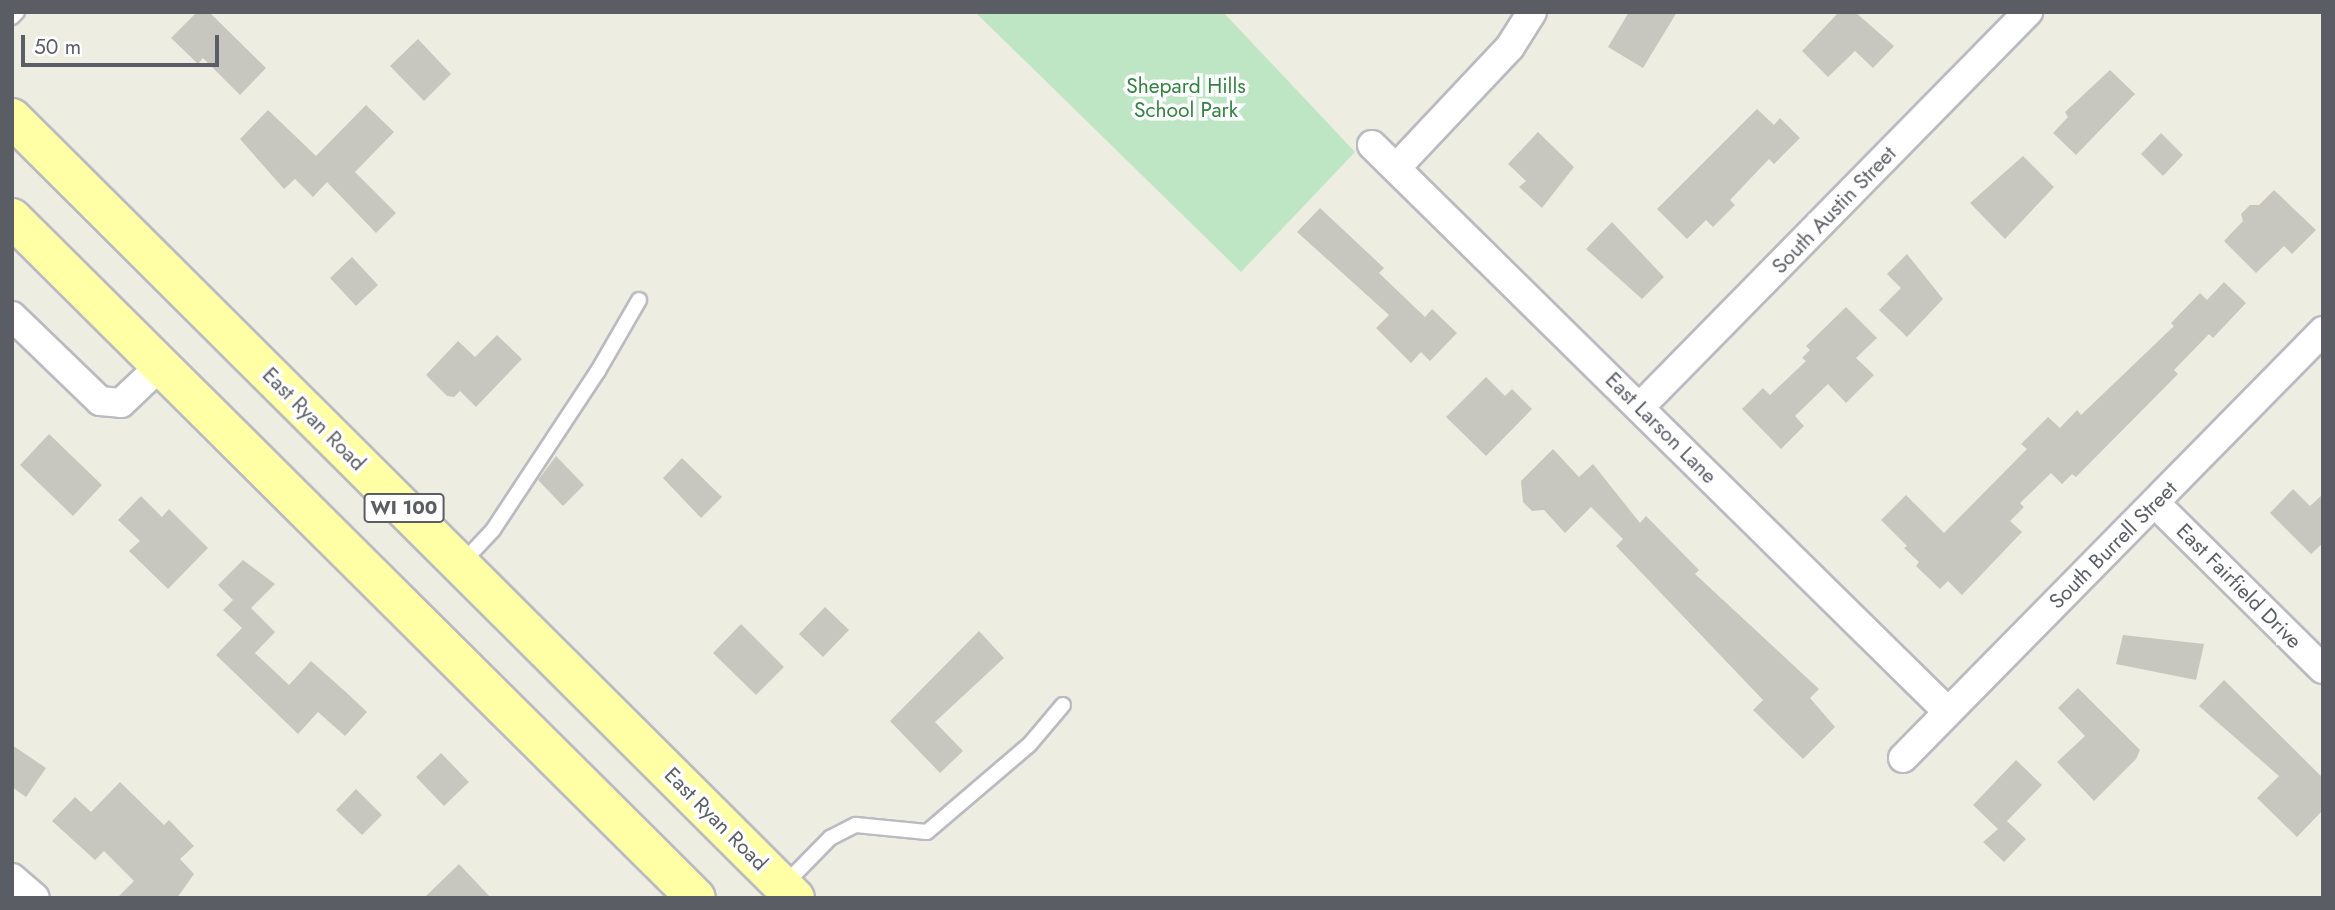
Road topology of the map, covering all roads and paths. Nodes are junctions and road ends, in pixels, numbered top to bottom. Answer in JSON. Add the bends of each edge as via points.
{"nodes":[{"id":1,"x":17,"y":12,"type":"edge"},
{"id":2,"x":1532,"y":12,"type":"edge"},
{"id":3,"x":2028,"y":12,"type":"edge"},
{"id":4,"x":12,"y":16,"type":"edge"},
{"id":5,"x":12,"y":118,"type":"edge"},
{"id":6,"x":1372,"y":145,"type":"dead end"},
{"id":7,"x":1396,"y":168,"type":"junction"},
{"id":8,"x":12,"y":218,"type":"edge"},
{"id":9,"x":639,"y":300,"type":"dead end"},
{"id":10,"x":12,"y":316,"type":"edge"},
{"id":11,"x":2323,"y":331,"type":"edge"},
{"id":12,"x":160,"y":366,"type":"junction"},
{"id":13,"x":1640,"y":407,"type":"junction"},
{"id":14,"x":2155,"y":503,"type":"junction"},
{"id":15,"x":461,"y":564,"type":"junction"},
{"id":16,"x":2323,"y":669,"type":"edge"},
{"id":17,"x":1063,"y":705,"type":"dead end"},
{"id":18,"x":1948,"y":712,"type":"junction"},
{"id":19,"x":1903,"y":758,"type":"dead end"},
{"id":20,"x":12,"y":878,"type":"edge"},
{"id":21,"x":789,"y":892,"type":"edge"},
{"id":22,"x":35,"y":898,"type":"edge"},
{"id":23,"x":696,"y":898,"type":"edge"}],
"edges":[{"from":1,"to":4,"type":"lane"},
{"from":2,"to":7,"type":"street","via":[[1510,47]]},
{"from":3,"to":13,"type":"street","name":"South Austin Street"},
{"from":5,"to":15,"type":"main road","name":"East Ryan Road","number":"WI 100"},
{"from":6,"to":7,"type":"street","name":"East Larson Lane"},
{"from":7,"to":13,"type":"street","name":"East Larson Lane"},
{"from":8,"to":12,"type":"main road","number":"WI 100"},
{"from":9,"to":15,"type":"lane","via":[[493,530]]},
{"from":10,"to":12,"type":"street","via":[[100,401],[121,404]]},
{"from":11,"to":14,"type":"street","name":"South Burrell Street"},
{"from":12,"to":23,"type":"main road","number":"WI 100"},
{"from":13,"to":18,"type":"street","name":"East Larson Lane"},
{"from":14,"to":16,"type":"street","name":"East Fairfield Drive"},
{"from":14,"to":18,"type":"street","name":"South Burrell Street"},
{"from":15,"to":21,"type":"main road","name":"East Ryan Road","number":"WI 100"},
{"from":17,"to":21,"type":"lane","via":[[1030,744],[928,832],[856,825],[830,838]]},
{"from":18,"to":19,"type":"street","name":"South Burrell Street"},
{"from":20,"to":22,"type":"street"}]}
